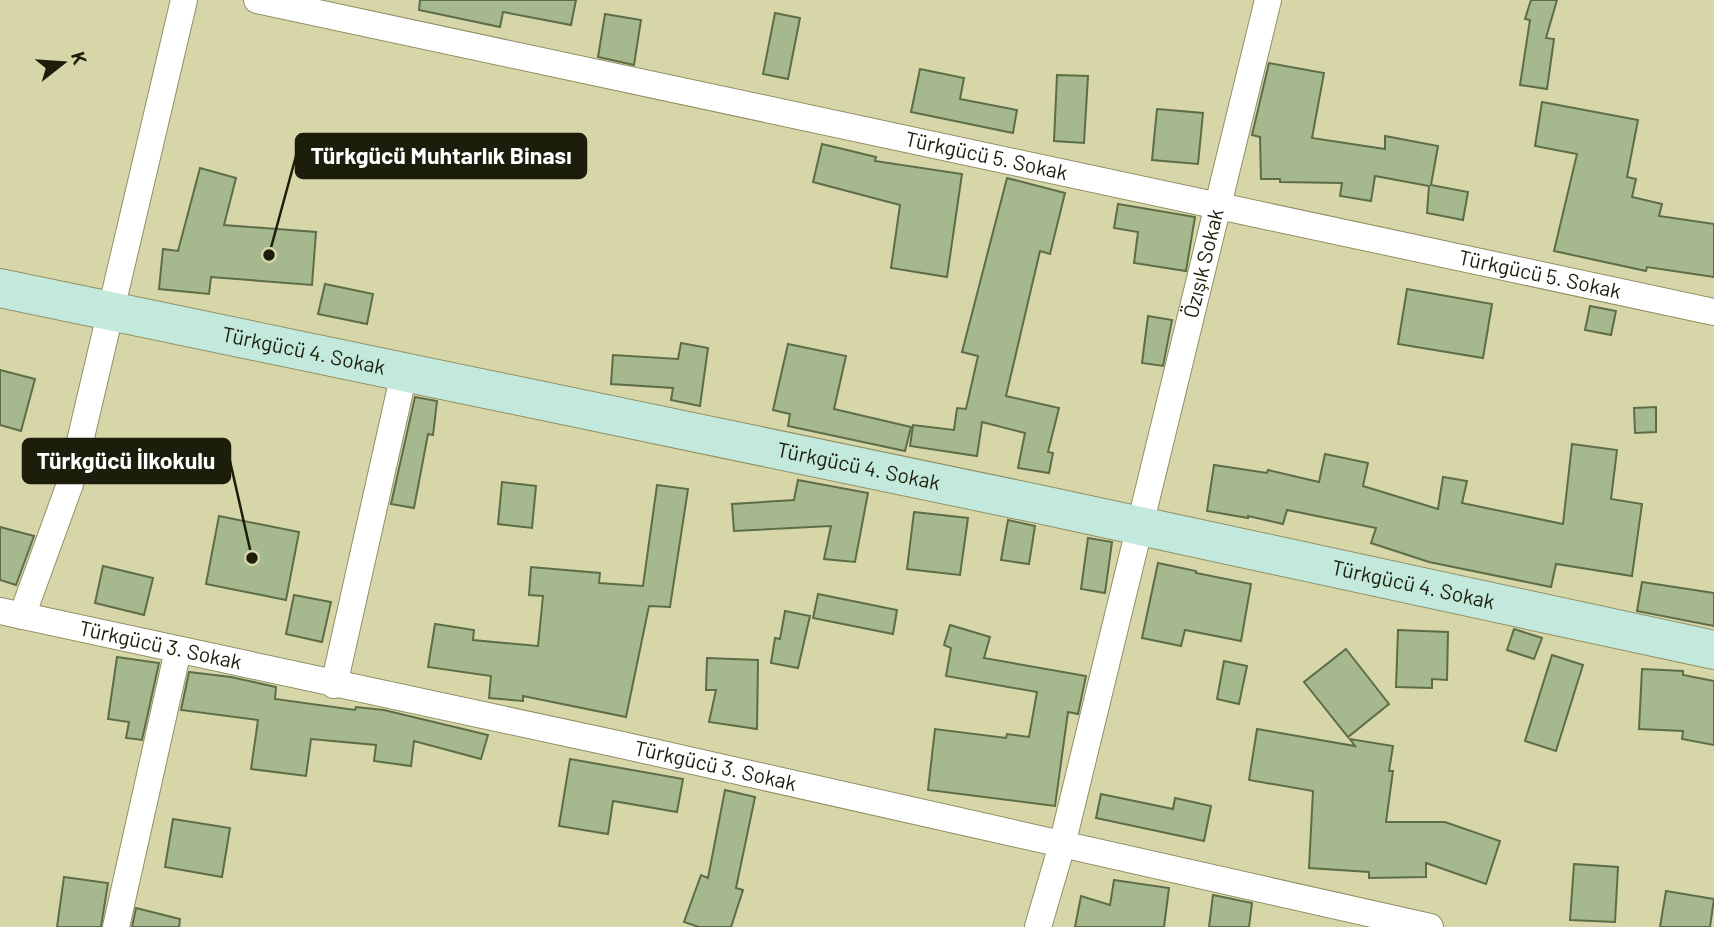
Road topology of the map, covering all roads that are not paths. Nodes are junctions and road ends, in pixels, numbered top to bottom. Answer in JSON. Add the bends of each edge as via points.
{"nodes":[{"id":1,"x":184,"y":0,"type":"edge"},
{"id":2,"x":257,"y":0,"type":"edge"},
{"id":3,"x":1268,"y":0,"type":"edge"},
{"id":4,"x":348,"y":9,"type":"edge"},
{"id":5,"x":1217,"y":205,"type":"junction"},
{"id":6,"x":0,"y":288,"type":"edge"},
{"id":7,"x":111,"y":312,"type":"junction"},
{"id":8,"x":1714,"y":312,"type":"edge"},
{"id":9,"x":404,"y":373,"type":"junction"},
{"id":10,"x":1139,"y":526,"type":"junction"},
{"id":11,"x":11,"y":614,"type":"edge"},
{"id":12,"x":178,"y":650,"type":"junction"},
{"id":13,"x":1714,"y":650,"type":"edge"},
{"id":14,"x":334,"y":685,"type":"junction"},
{"id":15,"x":1062,"y":845,"type":"junction"},
{"id":16,"x":116,"y":927,"type":"edge"},
{"id":17,"x":1038,"y":927,"type":"edge"},
{"id":18,"x":1430,"y":927,"type":"edge"}],
"edges":[{"from":1,"to":7,"type":"street"},
{"from":2,"to":4,"type":"street","name":"Türkgücü 5. Sokak"},
{"from":3,"to":5,"type":"street","name":"Özışık Sokak"},
{"from":4,"to":5,"type":"street","name":"Türkgücü 5. Sokak"},
{"from":5,"to":8,"type":"street","name":"Türkgücü 5. Sokak"},
{"from":5,"to":10,"type":"street","name":"Özışık Sokak"},
{"from":6,"to":7,"type":"main road","name":"Türkgücü 4. Sokak"},
{"from":7,"to":9,"type":"main road","name":"Türkgücü 4. Sokak"},
{"from":7,"to":11,"type":"street","via":[[70,484]]},
{"from":9,"to":10,"type":"main road","name":"Türkgücü 4. Sokak"},
{"from":9,"to":14,"type":"street"},
{"from":10,"to":13,"type":"main road","name":"Türkgücü 4. Sokak"},
{"from":10,"to":15,"type":"street","name":"Özışık Sokak"},
{"from":11,"to":12,"type":"street","name":"Türkgücü 3. Sokak"},
{"from":12,"to":14,"type":"street","name":"Türkgücü 3. Sokak"},
{"from":12,"to":16,"type":"street"},
{"from":14,"to":15,"type":"street","name":"Türkgücü 3. Sokak"},
{"from":15,"to":17,"type":"street","name":"Özışık Sokak"},
{"from":15,"to":18,"type":"street","name":"Türkgücü 3. Sokak"}]}
